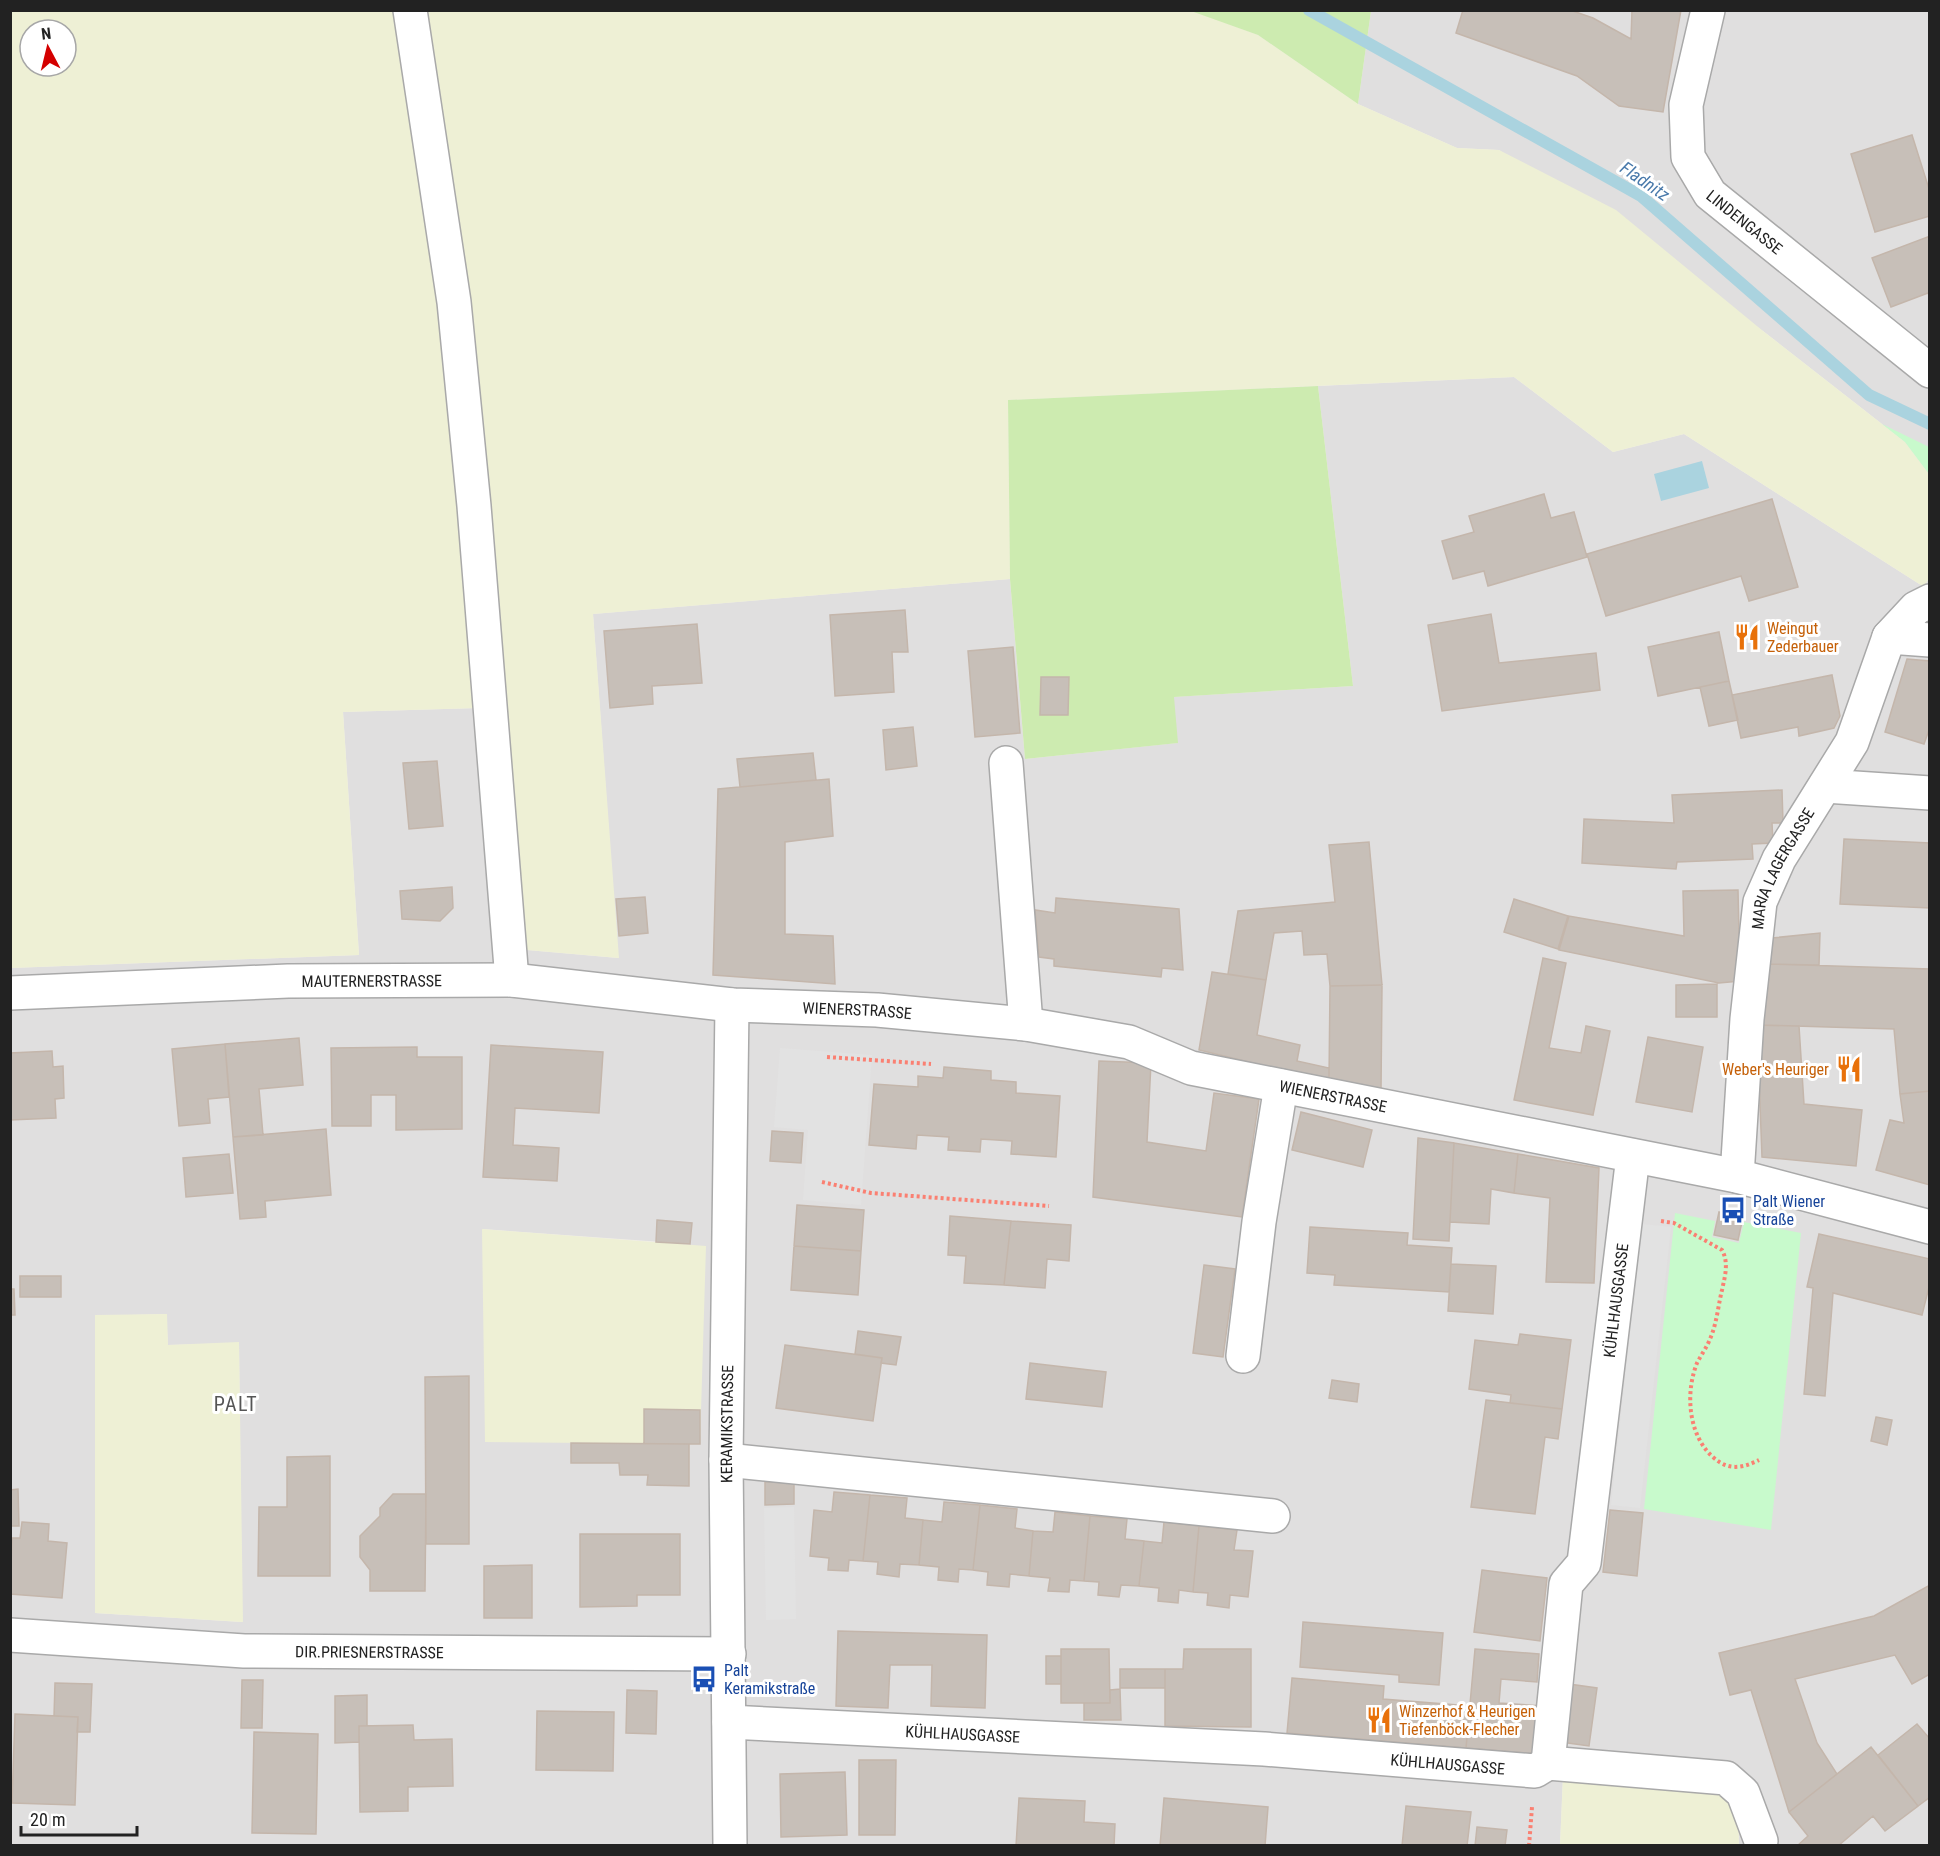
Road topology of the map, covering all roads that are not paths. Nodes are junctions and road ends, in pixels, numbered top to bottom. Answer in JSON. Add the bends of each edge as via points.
{"nodes":[{"id":1,"x":410,"y":10,"type":"edge"},
{"id":2,"x":1708,"y":10,"type":"edge"},
{"id":3,"x":1929,"y":371,"type":"edge"},
{"id":4,"x":1929,"y":601,"type":"edge"},
{"id":5,"x":1889,"y":637,"type":"junction"},
{"id":6,"x":1929,"y":640,"type":"edge"},
{"id":7,"x":1006,"y":763,"type":"dead end"},
{"id":8,"x":1825,"y":786,"type":"junction"},
{"id":9,"x":1929,"y":793,"type":"edge"},
{"id":10,"x":512,"y":980,"type":"junction"},
{"id":11,"x":10,"y":993,"type":"edge"},
{"id":12,"x":732,"y":1005,"type":"junction"},
{"id":13,"x":1026,"y":1024,"type":"junction"},
{"id":14,"x":1281,"y":1086,"type":"junction"},
{"id":15,"x":1633,"y":1156,"type":"junction"},
{"id":16,"x":1737,"y":1176,"type":"junction"},
{"id":17,"x":1929,"y":1227,"type":"edge"},
{"id":18,"x":1243,"y":1356,"type":"dead end"},
{"id":19,"x":726,"y":1460,"type":"junction"},
{"id":20,"x":1273,"y":1516,"type":"dead end"},
{"id":21,"x":10,"y":1635,"type":"edge"},
{"id":22,"x":729,"y":1654,"type":"junction"},
{"id":23,"x":729,"y":1722,"type":"junction"},
{"id":24,"x":1548,"y":1763,"type":"junction"},
{"id":25,"x":1761,"y":1841,"type":"dead end"},
{"id":26,"x":730,"y":1845,"type":"edge"}],
"edges":[{"from":1,"to":10,"type":"street","via":[[455,313]]},
{"from":2,"to":3,"type":"street","name":"LINDENGASSE","via":[[1686,105],[1688,157],[1710,194]]},
{"from":4,"to":5,"type":"street","name":"MARIA LAGERGASSE","via":[[1916,608]]},
{"from":5,"to":6,"type":"street"},
{"from":5,"to":8,"type":"street","name":"MARIA LAGERGASSE","via":[[1852,742]]},
{"from":7,"to":13,"type":"street"},
{"from":8,"to":9,"type":"street"},
{"from":8,"to":16,"type":"street","name":"MARIA LAGERGASSE","via":[[1779,859],[1760,902],[1747,1019]]},
{"from":10,"to":11,"type":"street","name":"MAUTERNERSTRASSE","via":[[288,981]]},
{"from":10,"to":12,"type":"street","name":"MAUTERNERSTRASSE"},
{"from":12,"to":13,"type":"street","name":"WIENERSTRASSE","via":[[877,1010]]},
{"from":12,"to":19,"type":"street","name":"KERAMIKSTRASSE"},
{"from":13,"to":14,"type":"street","name":"WIENERSTRASSE","via":[[1129,1042],[1191,1068]]},
{"from":14,"to":15,"type":"street","name":"WIENERSTRASSE"},
{"from":14,"to":18,"type":"street"},
{"from":15,"to":16,"type":"street","name":"WIENERSTRASSE"},
{"from":15,"to":24,"type":"street","name":"KÜHLHAUSGASSE","via":[[1584,1563],[1566,1584]]},
{"from":16,"to":17,"type":"street","name":"WIENERSTRASSE"},
{"from":19,"to":20,"type":"street"},
{"from":19,"to":22,"type":"street","name":"KERAMIKSTRASSE"},
{"from":21,"to":22,"type":"street","name":"DIR.PRIESNERSTRASSE","via":[[244,1651]]},
{"from":22,"to":23,"type":"street","name":"KERAMIKSTRASSE"},
{"from":23,"to":24,"type":"street","name":"KÜHLHAUSGASSE","via":[[1264,1749],[1535,1771]]},
{"from":23,"to":26,"type":"street","name":"KERAMIKSTRASSE"},
{"from":24,"to":25,"type":"street","via":[[1726,1778],[1743,1793]]}]}
